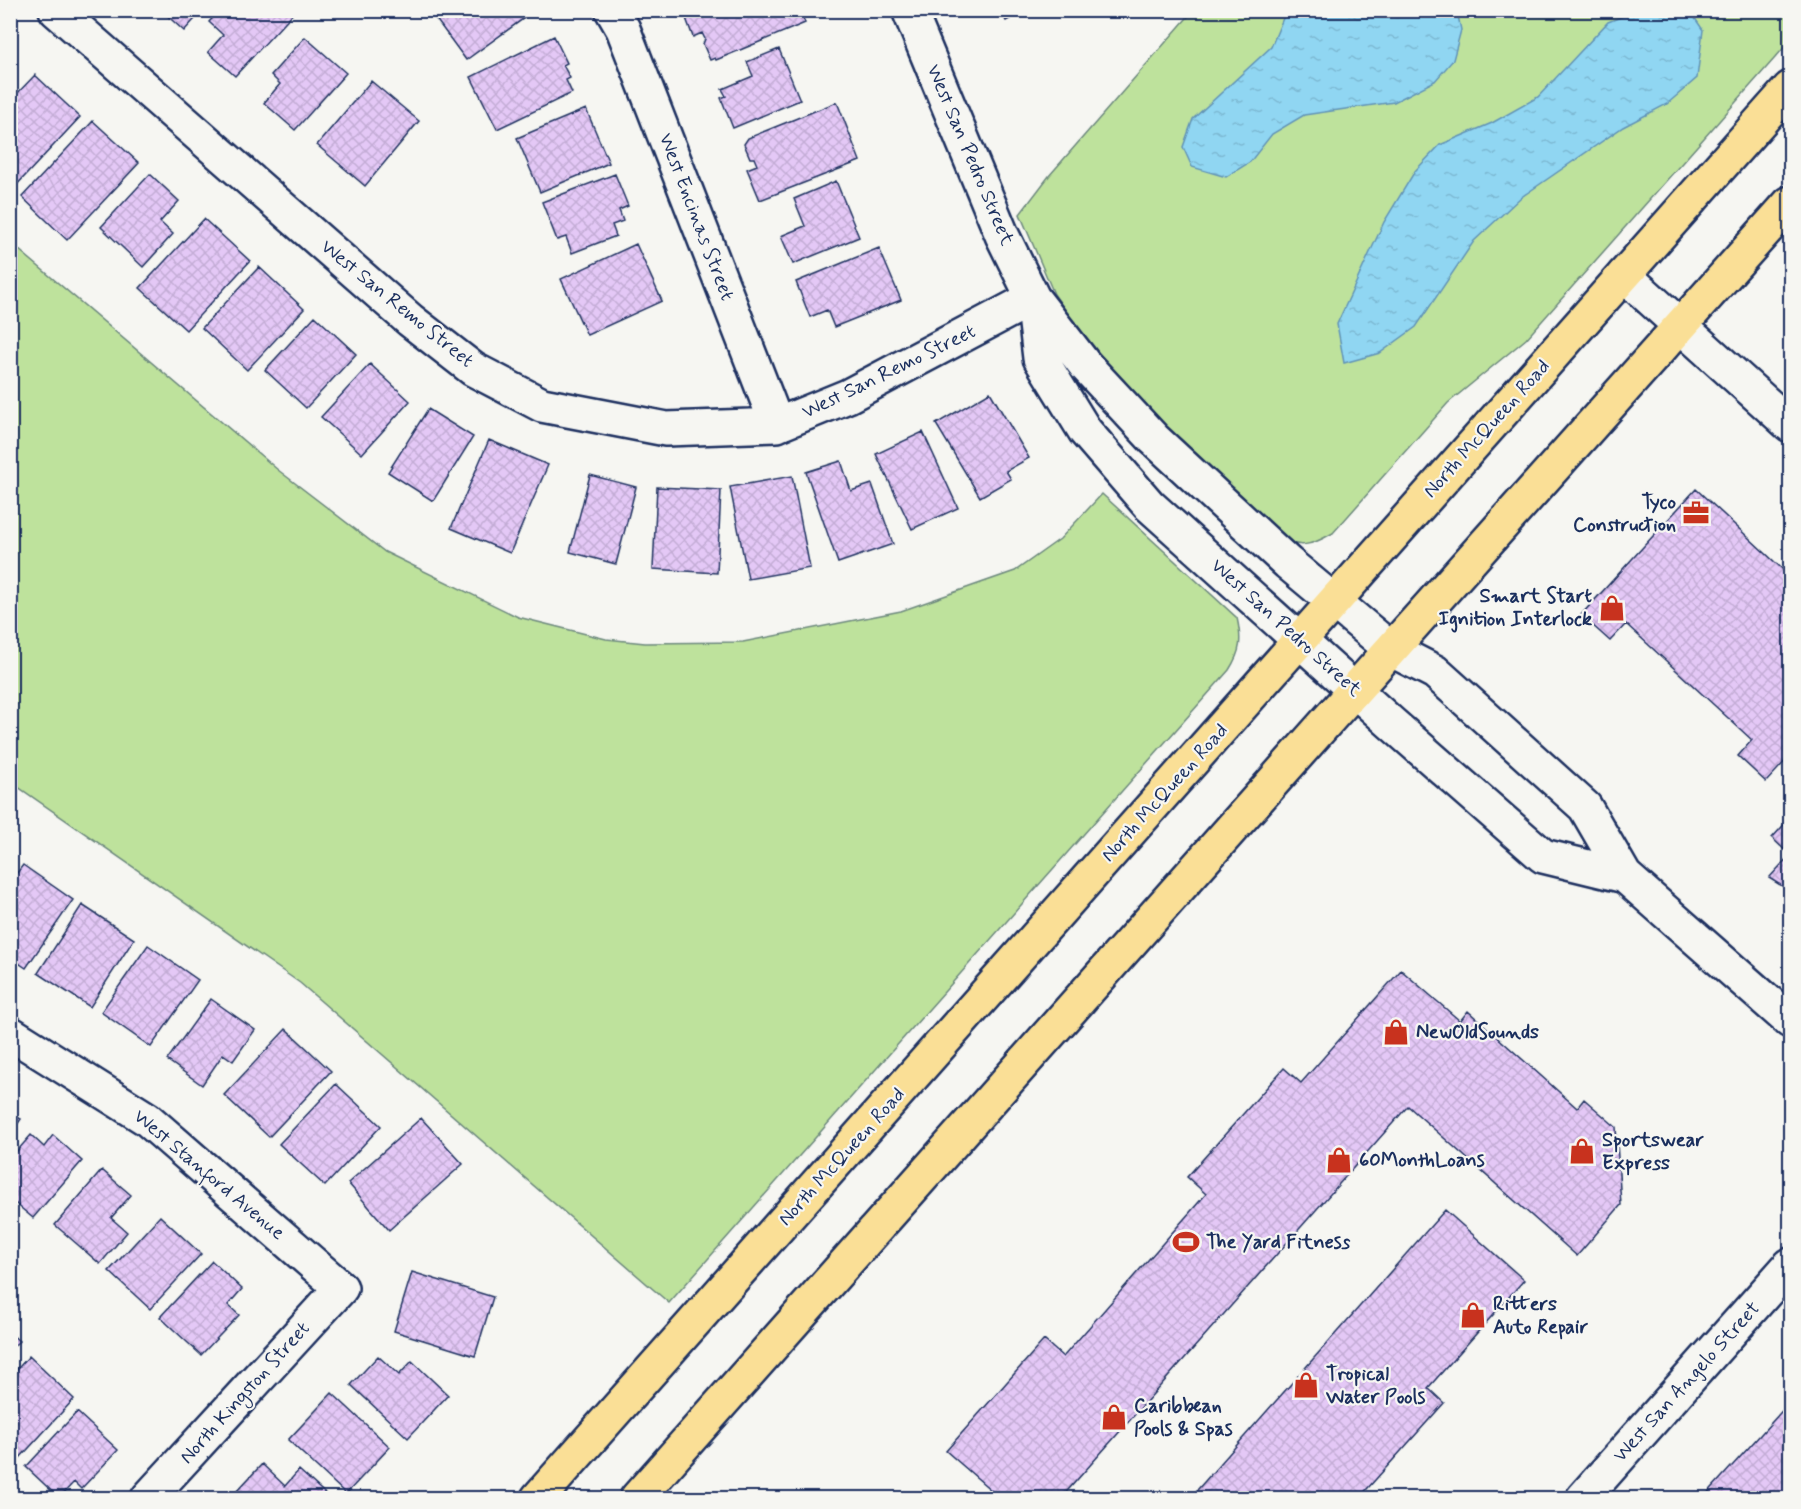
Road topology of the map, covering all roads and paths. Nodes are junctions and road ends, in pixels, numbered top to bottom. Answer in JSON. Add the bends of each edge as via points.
{"nodes":[{"id":1,"x":56,"y":10,"type":"edge"},
{"id":2,"x":612,"y":10,"type":"edge"},
{"id":3,"x":909,"y":10,"type":"edge"},
{"id":4,"x":1791,"y":88,"type":"edge"},
{"id":5,"x":1791,"y":203,"type":"edge"},
{"id":6,"x":1624,"y":275,"type":"junction"},
{"id":7,"x":1033,"y":298,"type":"junction"},
{"id":8,"x":1682,"y":327,"type":"junction"},
{"id":9,"x":777,"y":425,"type":"junction"},
{"id":10,"x":1791,"y":425,"type":"edge"},
{"id":11,"x":1335,"y":603,"type":"junction"},
{"id":12,"x":1300,"y":641,"type":"junction"},
{"id":13,"x":1392,"y":650,"type":"junction"},
{"id":14,"x":1355,"y":691,"type":"junction"},
{"id":15,"x":1625,"y":876,"type":"junction"},
{"id":16,"x":1791,"y":1022,"type":"edge"},
{"id":17,"x":10,"y":1033,"type":"edge"},
{"id":18,"x":1791,"y":1265,"type":"edge"},
{"id":19,"x":341,"y":1288,"type":"joint"},
{"id":20,"x":148,"y":1498,"type":"edge"},
{"id":21,"x":538,"y":1498,"type":"edge"},
{"id":22,"x":637,"y":1498,"type":"edge"},
{"id":23,"x":1583,"y":1498,"type":"edge"}],
"edges":[{"from":1,"to":9,"type":"street","name":"West San Remo Street","via":[[410,320],[474,369],[542,405],[666,429]]},
{"from":2,"to":9,"type":"street","name":"West Encinas Street","via":[[623,29]]},
{"from":3,"to":7,"type":"street","name":"West San Pedro Street","via":[[1002,235]]},
{"from":4,"to":6,"type":"main road","name":"North McQueen Road"},
{"from":5,"to":8,"type":"main road"},
{"from":6,"to":8,"type":"street"},
{"from":6,"to":11,"type":"main road","name":"North McQueen Road"},
{"from":7,"to":9,"type":"street","name":"West San Remo Street","via":[[848,396]]},
{"from":7,"to":11,"type":"street","name":"West San Pedro Street","via":[[1085,365],[1154,439]]},
{"from":7,"to":12,"type":"street","name":"West San Pedro Street","via":[[1040,358],[1085,431],[1149,505]]},
{"from":8,"to":10,"type":"street"},
{"from":8,"to":13,"type":"main road"},
{"from":11,"to":12,"type":"main road","name":"North McQueen Road"},
{"from":11,"to":13,"type":"street","name":"West San Pedro Street"},
{"from":12,"to":14,"type":"street","name":"West San Pedro Street"},
{"from":12,"to":21,"type":"main road","name":"North McQueen Road"},
{"from":13,"to":14,"type":"main road"},
{"from":13,"to":15,"type":"street","name":"West San Pedro Street","via":[[1435,672],[1585,807]]},
{"from":14,"to":15,"type":"street","name":"West San Pedro Street","via":[[1544,856]]},
{"from":14,"to":22,"type":"main road"},
{"from":15,"to":16,"type":"street","name":"West San Pedro Street"},
{"from":17,"to":19,"type":"street","name":"West Stanford Avenue","via":[[147,1119]]},
{"from":18,"to":23,"type":"street","name":"West San Angelo Street"},
{"from":19,"to":20,"type":"street","name":"North Kingston Street"}]}
